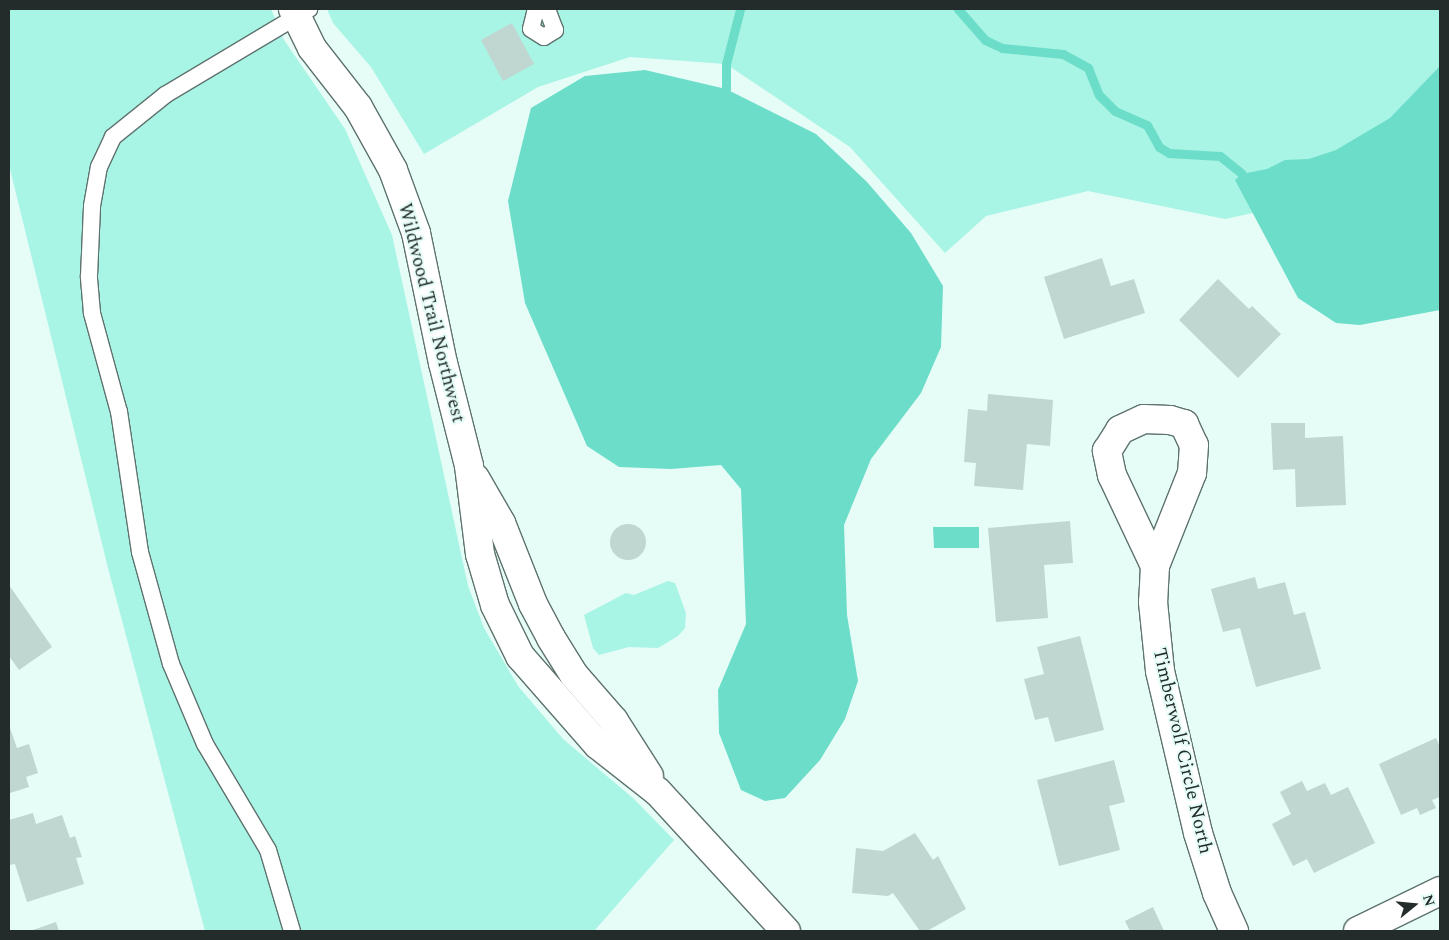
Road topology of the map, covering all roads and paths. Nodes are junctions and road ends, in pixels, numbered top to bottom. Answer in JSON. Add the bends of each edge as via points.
{"nodes":[{"id":1,"x":300,"y":11,"type":"edge"},
{"id":2,"x":469,"y":466,"type":"junction"},
{"id":3,"x":1155,"y":566,"type":"junction"},
{"id":4,"x":658,"y":792,"type":"junction"},
{"id":5,"x":1440,"y":891,"type":"edge"},
{"id":6,"x":292,"y":931,"type":"edge"},
{"id":7,"x":786,"y":931,"type":"edge"},
{"id":8,"x":1234,"y":931,"type":"edge"},
{"id":9,"x":1358,"y":931,"type":"edge"}],
"edges":[{"from":1,"to":2,"type":"street","name":"Wildwood Trail Northwest","via":[[312,48],[358,107],[393,170],[416,233],[442,364]]},
{"from":1,"to":6,"type":"lane","via":[[165,95],[114,137],[99,167],[92,206],[89,276],[92,313],[119,412],[140,552],[171,664],[205,744],[268,850]]},
{"from":2,"to":4,"type":"street","name":"Wildwood Trail Northwest","via":[[500,524],[533,604],[551,638],[574,675],[614,721]]},
{"from":2,"to":4,"type":"street","name":"Wildwood Trail Northwest","via":[[480,554],[495,606],[520,656],[598,745]]},
{"from":3,"to":3,"type":"street","via":[[1192,473],[1194,445],[1184,424],[1144,419],[1120,430],[1107,451],[1112,475]]},
{"from":3,"to":8,"type":"street","name":"Timberwolf Circle North","via":[[1154,602],[1160,670],[1198,833],[1217,893]]},
{"from":4,"to":7,"type":"street","name":"Wildwood Trail Northwest"},
{"from":5,"to":9,"type":"street"}]}
